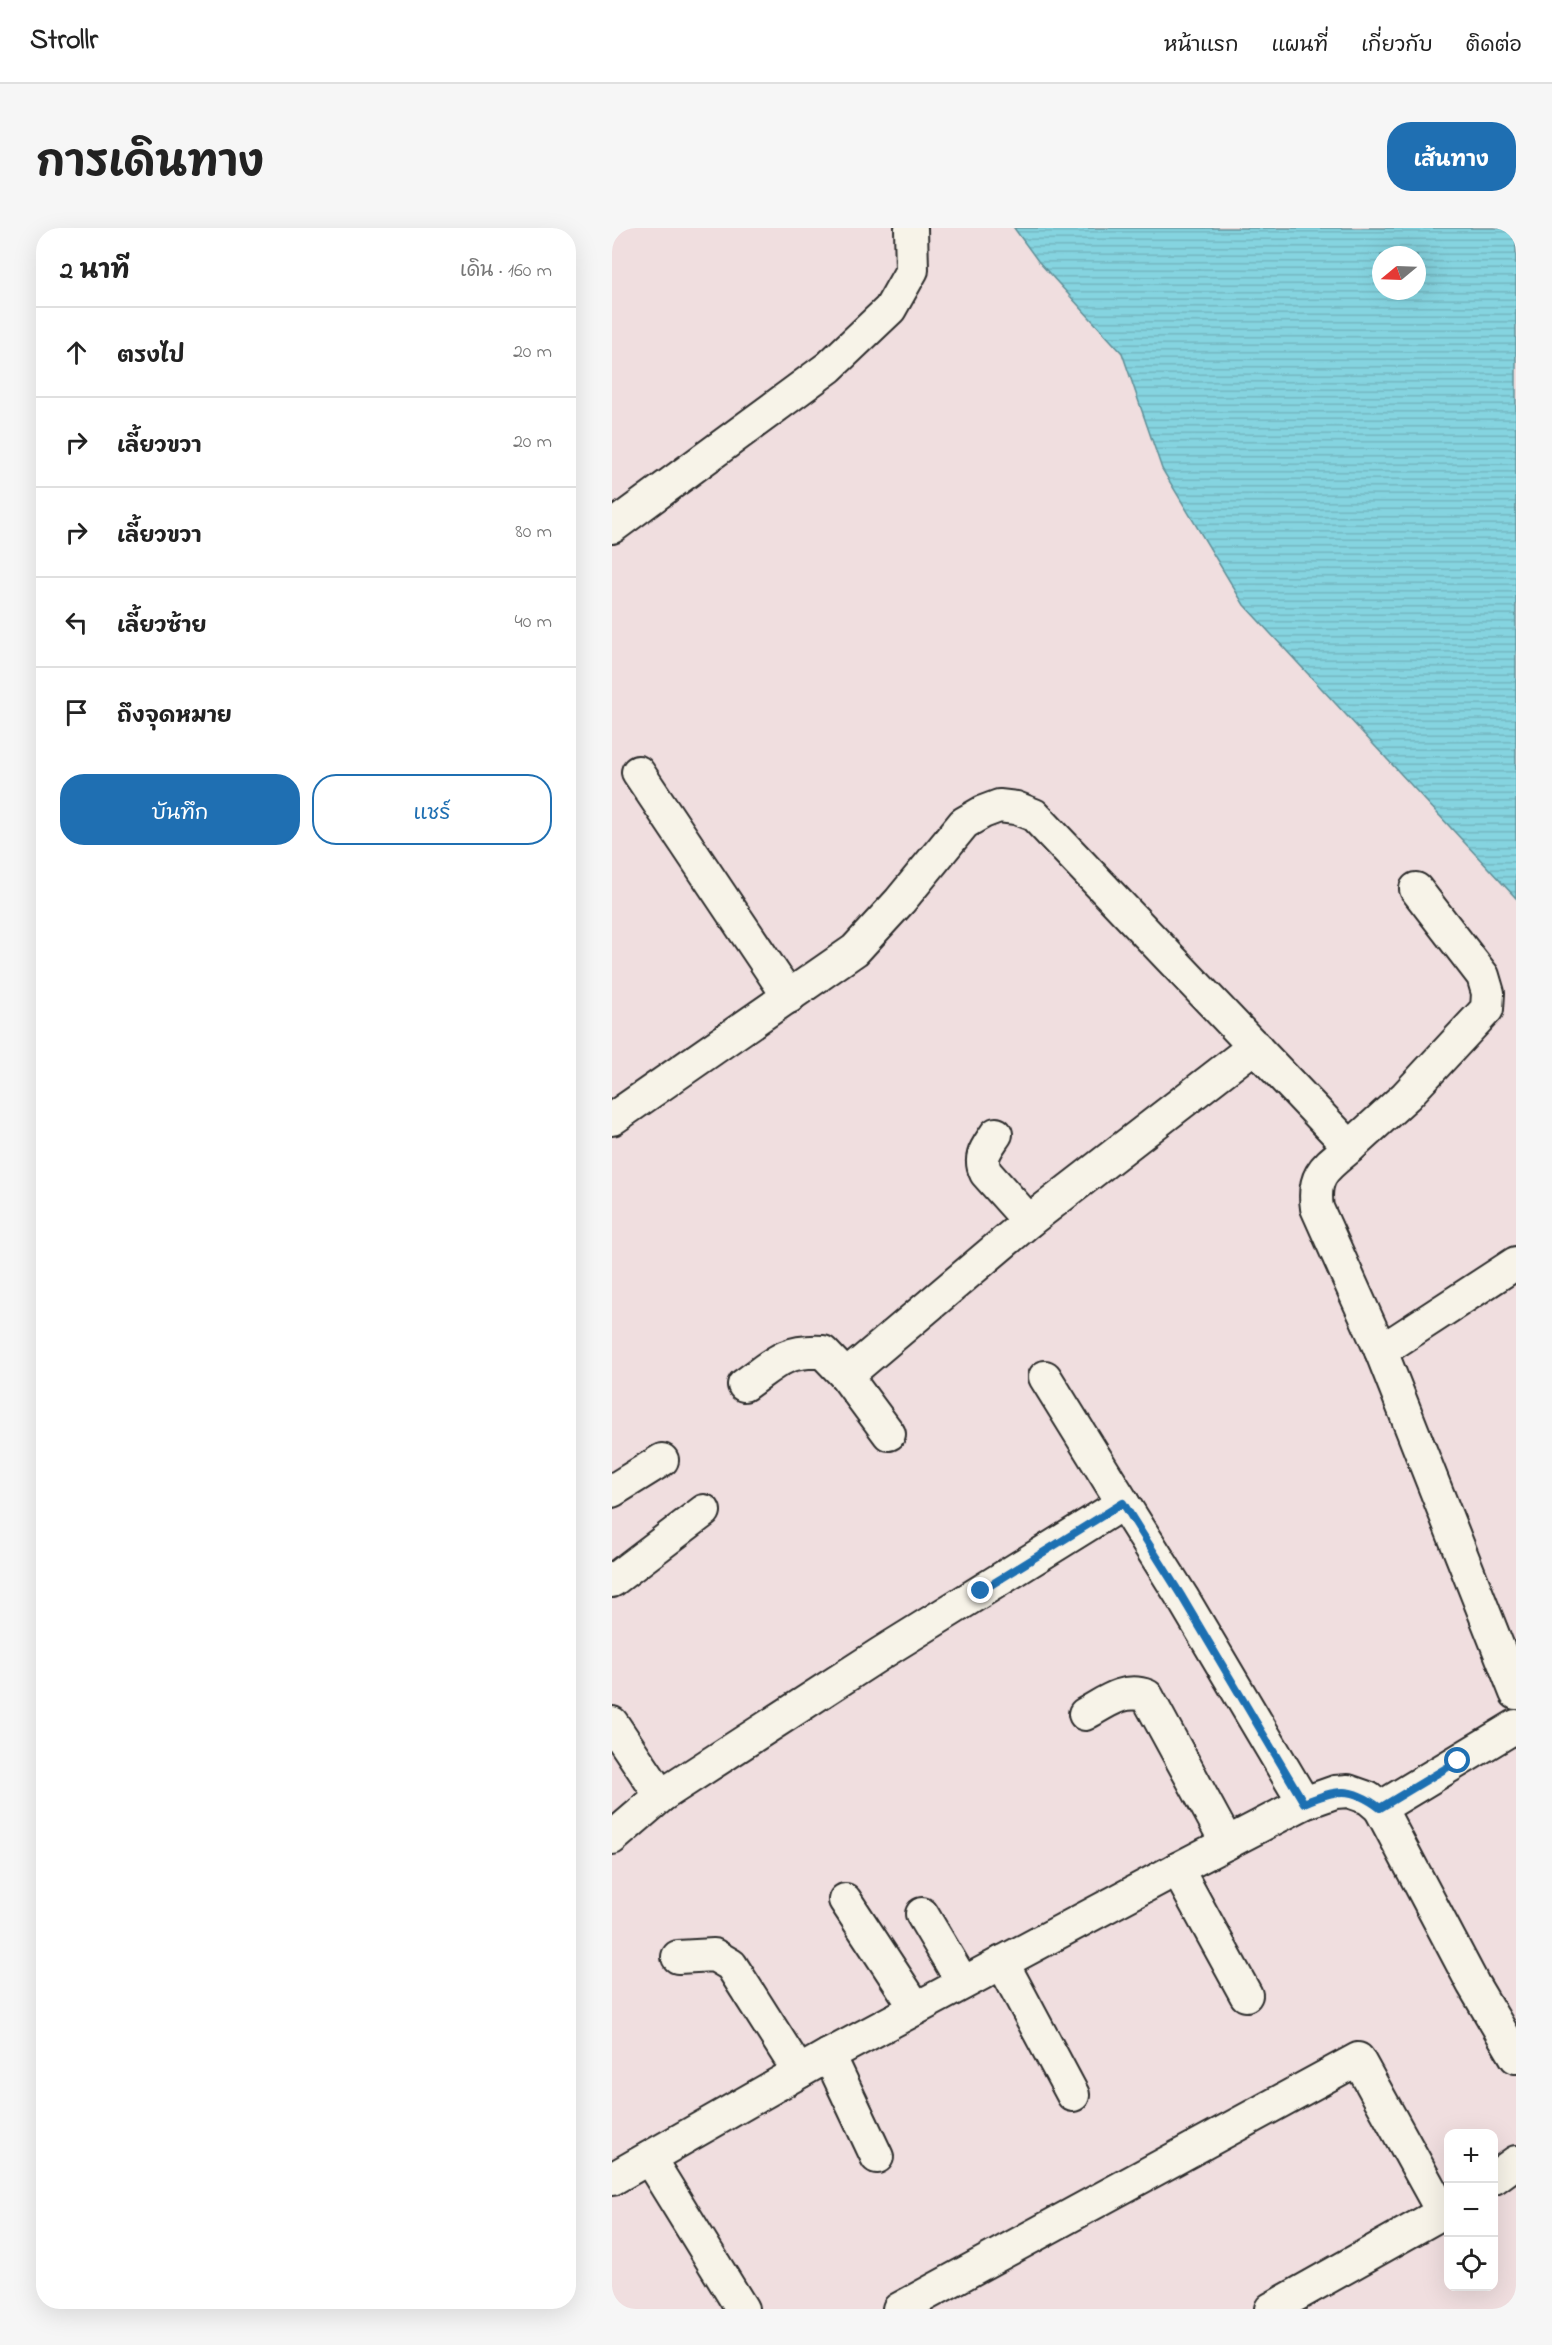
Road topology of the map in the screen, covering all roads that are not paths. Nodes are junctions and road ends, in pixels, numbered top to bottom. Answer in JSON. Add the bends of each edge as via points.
{"nodes":[{"id":1,"x":911,"y":228,"type":"edge"},
{"id":2,"x":612,"y":527,"type":"edge"},
{"id":3,"x":638,"y":772,"type":"dead end"},
{"id":4,"x":1416,"y":889,"type":"dead end"},
{"id":5,"x":789,"y":997,"type":"junction"},
{"id":6,"x":1255,"y":1046,"type":"junction"},
{"id":7,"x":612,"y":1119,"type":"edge"},
{"id":8,"x":996,"y":1134,"type":"dead end"},
{"id":9,"x":1350,"y":1147,"type":"junction"},
{"id":10,"x":1029,"y":1221,"type":"junction"},
{"id":11,"x":1516,"y":1263,"type":"edge"},
{"id":12,"x":1381,"y":1351,"type":"junction"},
{"id":13,"x":846,"y":1376,"type":"junction"},
{"id":14,"x":1045,"y":1377,"type":"dead end"},
{"id":15,"x":744,"y":1385,"type":"dead end"},
{"id":16,"x":889,"y":1434,"type":"dead end"},
{"id":17,"x":662,"y":1460,"type":"dead end"},
{"id":18,"x":612,"y":1491,"type":"edge"},
{"id":19,"x":1123,"y":1503,"type":"junction"},
{"id":20,"x":704,"y":1511,"type":"dead end"},
{"id":21,"x":612,"y":1581,"type":"edge"},
{"id":22,"x":1516,"y":1692,"type":"edge"},
{"id":23,"x":1085,"y":1714,"type":"dead end"},
{"id":24,"x":612,"y":1723,"type":"edge"},
{"id":25,"x":1516,"y":1726,"type":"edge"},
{"id":26,"x":661,"y":1796,"type":"junction"},
{"id":27,"x":1304,"y":1803,"type":"junction"},
{"id":28,"x":1380,"y":1808,"type":"junction"},
{"id":29,"x":612,"y":1838,"type":"edge"},
{"id":30,"x":1227,"y":1843,"type":"junction"},
{"id":31,"x":1177,"y":1869,"type":"junction"},
{"id":32,"x":845,"y":1900,"type":"dead end"},
{"id":33,"x":922,"y":1914,"type":"dead end"},
{"id":34,"x":678,"y":1957,"type":"dead end"},
{"id":35,"x":1002,"y":1962,"type":"junction"},
{"id":36,"x":963,"y":1983,"type":"junction"},
{"id":37,"x":1246,"y":1995,"type":"dead end"},
{"id":38,"x":916,"y":2008,"type":"junction"},
{"id":39,"x":829,"y":2055,"type":"junction"},
{"id":40,"x":1516,"y":2057,"type":"edge"},
{"id":41,"x":799,"y":2072,"type":"junction"},
{"id":42,"x":1073,"y":2095,"type":"dead end"},
{"id":43,"x":877,"y":2157,"type":"dead end"},
{"id":44,"x":649,"y":2158,"type":"junction"},
{"id":45,"x":1516,"y":2162,"type":"edge"},
{"id":46,"x":1498,"y":2175,"type":"edge"},
{"id":47,"x":612,"y":2179,"type":"edge"},
{"id":48,"x":1444,"y":2208,"type":"edge"},
{"id":49,"x":1444,"y":2212,"type":"edge"},
{"id":50,"x":741,"y":2309,"type":"edge"},
{"id":51,"x":899,"y":2309,"type":"edge"},
{"id":52,"x":1271,"y":2309,"type":"edge"}],
"edges":[{"from":1,"to":2,"type":"street","via":[[912,270],[890,309],[829,367]]},
{"from":3,"to":5,"type":"street"},
{"from":4,"to":9,"type":"street","via":[[1484,976],[1487,1009],[1406,1096]]},
{"from":5,"to":6,"type":"street","via":[[855,950],[964,823],[999,806],[1034,815]]},
{"from":5,"to":7,"type":"street"},
{"from":6,"to":9,"type":"street"},
{"from":6,"to":10,"type":"street"},
{"from":8,"to":10,"type":"street","via":[[983,1153],[982,1164]]},
{"from":9,"to":12,"type":"street","via":[[1318,1178],[1317,1209]]},
{"from":10,"to":13,"type":"street"},
{"from":11,"to":12,"type":"street"},
{"from":12,"to":22,"type":"street"},
{"from":13,"to":15,"type":"street","via":[[823,1352],[800,1351],[781,1358]]},
{"from":13,"to":16,"type":"street"},
{"from":14,"to":19,"type":"street"},
{"from":17,"to":18,"type":"street"},
{"from":19,"to":26,"type":"street"},
{"from":19,"to":27,"type":"street"},
{"from":20,"to":21,"type":"street"},
{"from":23,"to":30,"type":"street","via":[[1122,1694],[1136,1692],[1147,1696]]},
{"from":24,"to":26,"type":"street"},
{"from":25,"to":28,"type":"street"},
{"from":26,"to":29,"type":"street"},
{"from":27,"to":28,"type":"street","via":[[1335,1791],[1348,1791],[1368,1798]]},
{"from":27,"to":30,"type":"street"},
{"from":28,"to":40,"type":"street"},
{"from":30,"to":31,"type":"street"},
{"from":31,"to":35,"type":"street"},
{"from":31,"to":37,"type":"street"},
{"from":32,"to":38,"type":"street"},
{"from":33,"to":36,"type":"street"},
{"from":34,"to":41,"type":"street","via":[[714,1955],[731,1965]]},
{"from":35,"to":36,"type":"street"},
{"from":35,"to":42,"type":"street"},
{"from":36,"to":38,"type":"street"},
{"from":38,"to":39,"type":"street"},
{"from":39,"to":41,"type":"street"},
{"from":39,"to":43,"type":"street"},
{"from":41,"to":44,"type":"street"},
{"from":44,"to":47,"type":"street"},
{"from":44,"to":50,"type":"street"},
{"from":45,"to":46,"type":"street"},
{"from":48,"to":51,"type":"street","via":[[1358,2059]]},
{"from":49,"to":52,"type":"street"}]}
